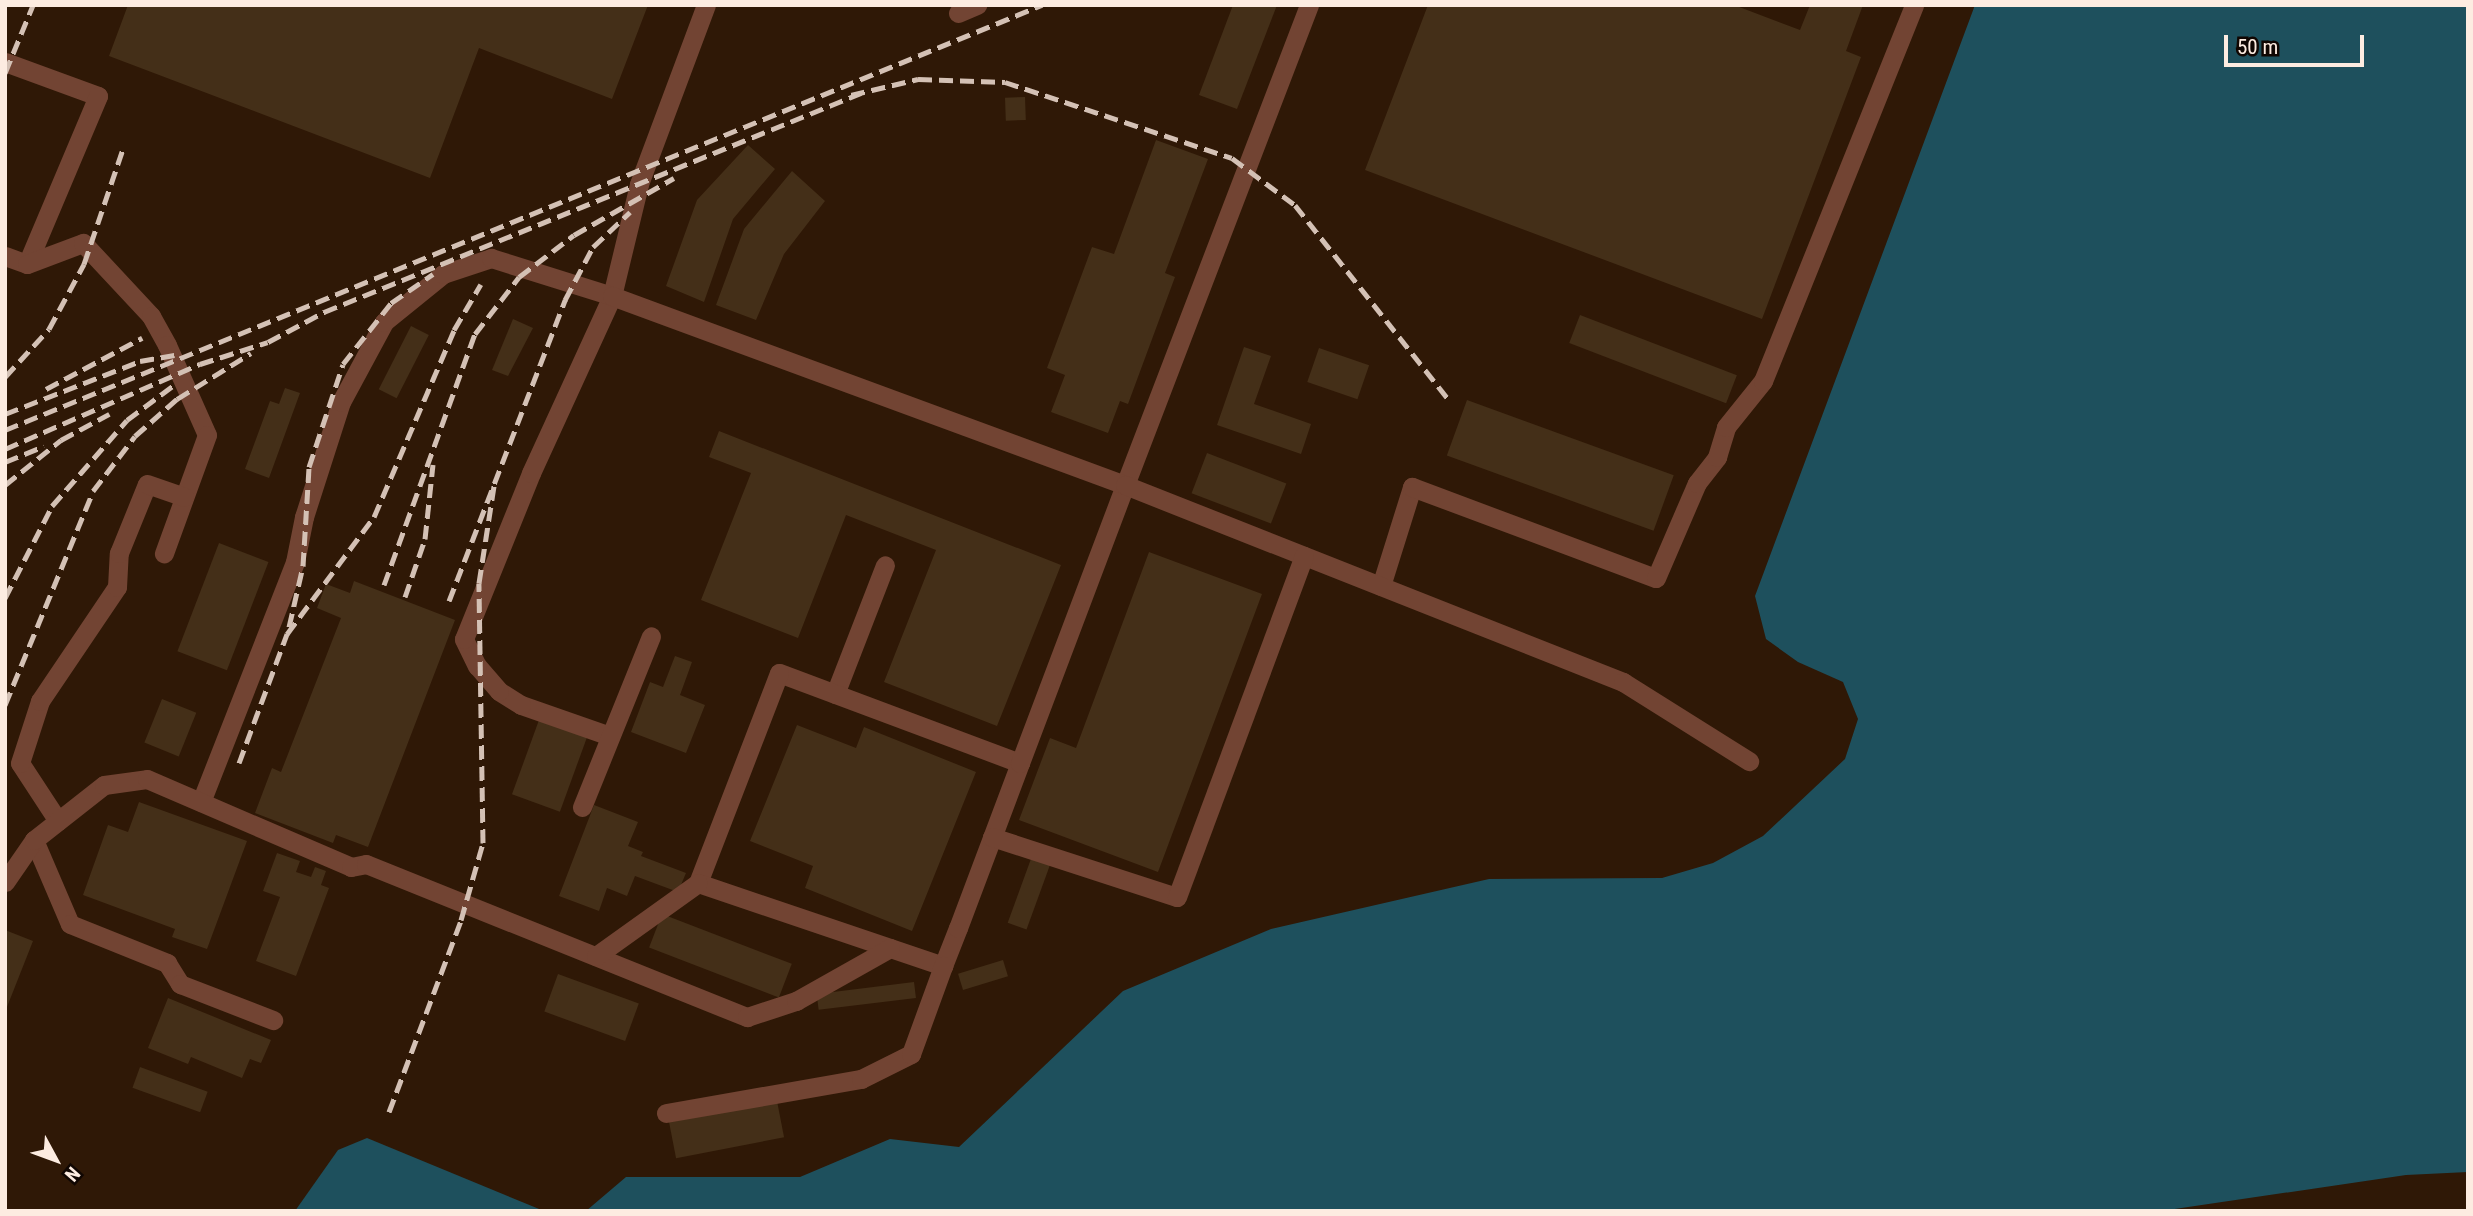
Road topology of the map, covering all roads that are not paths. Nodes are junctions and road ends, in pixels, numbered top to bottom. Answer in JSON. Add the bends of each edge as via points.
{"nodes":[{"id":1,"x":706,"y":5,"type":"edge"},
{"id":2,"x":977,"y":5,"type":"edge"},
{"id":3,"x":1309,"y":5,"type":"edge"},
{"id":4,"x":1914,"y":5,"type":"edge"},
{"id":5,"x":958,"y":13,"type":"dead end"},
{"id":6,"x":5,"y":62,"type":"edge"},
{"id":7,"x":5,"y":256,"type":"edge"},
{"id":8,"x":26,"y":264,"type":"junction"},
{"id":9,"x":612,"y":296,"type":"junction"},
{"id":10,"x":1125,"y":485,"type":"junction"},
{"id":11,"x":184,"y":497,"type":"junction"},
{"id":12,"x":164,"y":553,"type":"dead end"},
{"id":13,"x":1304,"y":556,"type":"junction"},
{"id":14,"x":885,"y":565,"type":"dead end"},
{"id":15,"x":1381,"y":586,"type":"junction"},
{"id":16,"x":651,"y":636,"type":"dead end"},
{"id":17,"x":835,"y":694,"type":"junction"},
{"id":18,"x":610,"y":736,"type":"junction"},
{"id":19,"x":1749,"y":761,"type":"dead end"},
{"id":20,"x":1020,"y":763,"type":"junction"},
{"id":21,"x":201,"y":802,"type":"junction"},
{"id":22,"x":582,"y":807,"type":"dead end"},
{"id":23,"x":58,"y":821,"type":"junction"},
{"id":24,"x":992,"y":837,"type":"junction"},
{"id":25,"x":34,"y":840,"type":"junction"},
{"id":26,"x":5,"y":882,"type":"edge"},
{"id":27,"x":698,"y":883,"type":"junction"},
{"id":28,"x":890,"y":948,"type":"junction"},
{"id":29,"x":596,"y":956,"type":"junction"},
{"id":30,"x":943,"y":966,"type":"junction"},
{"id":31,"x":273,"y":1020,"type":"dead end"},
{"id":32,"x":666,"y":1113,"type":"dead end"}],
"edges":[{"from":1,"to":9,"type":"lane","via":[[639,184]]},
{"from":2,"to":5,"type":"lane"},
{"from":3,"to":10,"type":"lane"},
{"from":4,"to":15,"type":"lane","via":[[1763,381],[1726,428],[1717,457],[1697,483],[1656,579],[1412,487]]},
{"from":6,"to":8,"type":"lane","via":[[98,96]]},
{"from":7,"to":8,"type":"lane"},
{"from":8,"to":11,"type":"lane","via":[[83,243],[151,316],[207,435]]},
{"from":9,"to":10,"type":"lane"},
{"from":9,"to":18,"type":"lane","via":[[531,473],[464,639],[477,666],[499,691],[520,705]]},
{"from":9,"to":21,"type":"lane","via":[[491,258],[443,274],[384,322],[341,402],[304,517],[295,562]]},
{"from":10,"to":13,"type":"lane"},
{"from":10,"to":20,"type":"lane"},
{"from":11,"to":12,"type":"lane"},
{"from":11,"to":23,"type":"lane","via":[[147,484],[119,553],[117,587],[40,701],[20,763]]},
{"from":13,"to":15,"type":"lane"},
{"from":13,"to":24,"type":"lane","via":[[1177,897]]},
{"from":14,"to":17,"type":"lane"},
{"from":15,"to":19,"type":"lane","via":[[1623,682]]},
{"from":16,"to":18,"type":"lane"},
{"from":17,"to":20,"type":"lane"},
{"from":17,"to":27,"type":"lane","via":[[779,673]]},
{"from":18,"to":22,"type":"lane"},
{"from":20,"to":24,"type":"lane"},
{"from":21,"to":23,"type":"lane","via":[[147,779],[104,785]]},
{"from":21,"to":29,"type":"lane","via":[[351,867],[366,863]]},
{"from":23,"to":25,"type":"lane"},
{"from":24,"to":30,"type":"lane"},
{"from":25,"to":26,"type":"lane"},
{"from":25,"to":31,"type":"lane","via":[[70,924],[167,963],[180,984]]},
{"from":27,"to":28,"type":"lane"},
{"from":27,"to":29,"type":"lane"},
{"from":28,"to":29,"type":"lane","via":[[796,1000],[747,1017]]},
{"from":28,"to":30,"type":"lane"},
{"from":30,"to":32,"type":"lane","via":[[911,1054],[861,1079]]}]}
